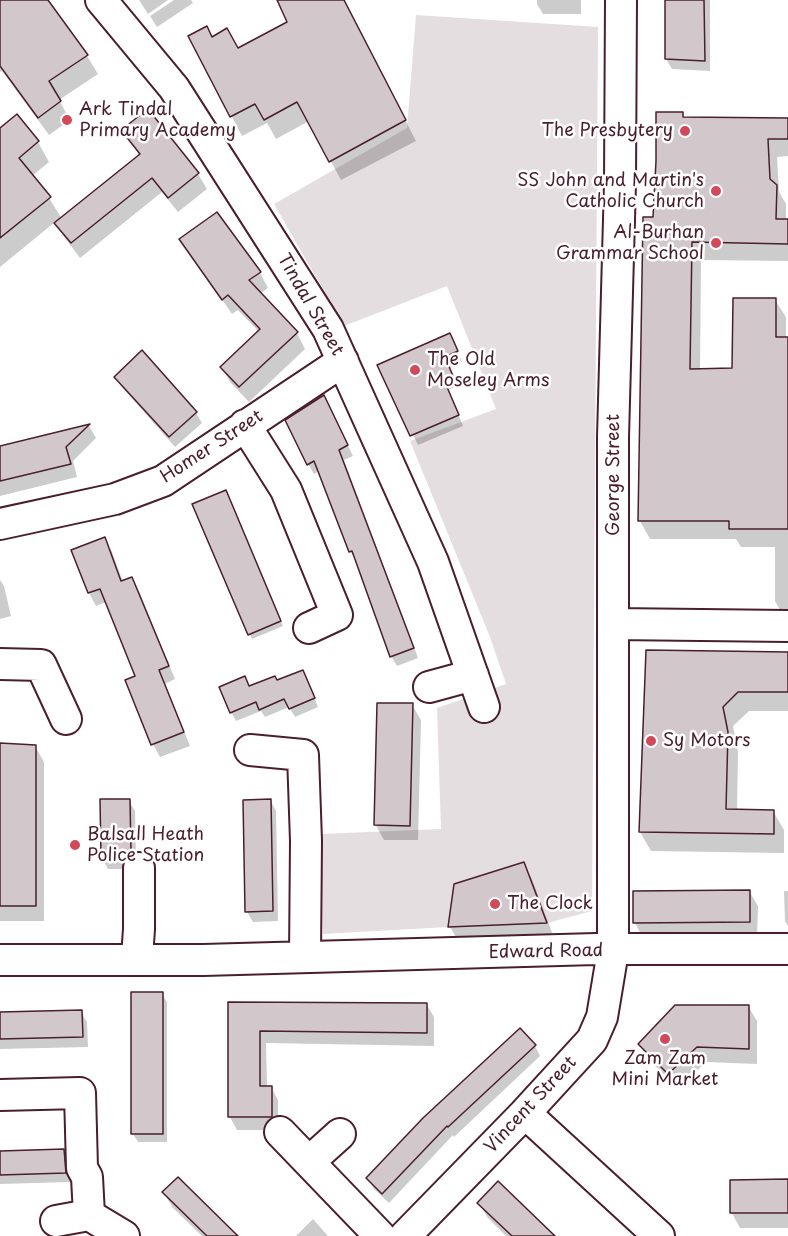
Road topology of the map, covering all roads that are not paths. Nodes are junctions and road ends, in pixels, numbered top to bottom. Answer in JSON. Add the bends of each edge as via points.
{"nodes":[{"id":1,"x":101,"y":0,"type":"edge"},
{"id":2,"x":621,"y":0,"type":"edge"},
{"id":3,"x":343,"y":361,"type":"junction"},
{"id":4,"x":245,"y":425,"type":"junction"},
{"id":5,"x":0,"y":524,"type":"edge"},
{"id":6,"x":614,"y":624,"type":"junction"},
{"id":7,"x":788,"y":626,"type":"edge"},
{"id":8,"x":309,"y":628,"type":"dead end"},
{"id":9,"x":0,"y":664,"type":"edge"},
{"id":10,"x":473,"y":675,"type":"junction"},
{"id":11,"x":429,"y":687,"type":"dead end"},
{"id":12,"x":484,"y":707,"type":"dead end"},
{"id":13,"x":66,"y":720,"type":"dead end"},
{"id":14,"x":250,"y":750,"type":"dead end"},
{"id":15,"x":139,"y":868,"type":"dead end"},
{"id":16,"x":788,"y":950,"type":"edge"},
{"id":17,"x":613,"y":951,"type":"junction"},
{"id":18,"x":304,"y":957,"type":"junction"},
{"id":19,"x":137,"y":958,"type":"junction"},
{"id":20,"x":0,"y":960,"type":"edge"},
{"id":21,"x":0,"y":1095,"type":"edge"},
{"id":22,"x":525,"y":1113,"type":"junction"},
{"id":23,"x":280,"y":1131,"type":"dead end"},
{"id":24,"x":340,"y":1134,"type":"dead end"},
{"id":25,"x":310,"y":1161,"type":"junction"},
{"id":26,"x":89,"y":1215,"type":"junction"},
{"id":27,"x":56,"y":1221,"type":"dead end"},
{"id":28,"x":124,"y":1236,"type":"edge"},
{"id":29,"x":380,"y":1236,"type":"edge"},
{"id":30,"x":405,"y":1236,"type":"edge"},
{"id":31,"x":659,"y":1236,"type":"edge"}],
"edges":[{"from":1,"to":3,"type":"street","name":"Tindal Street","via":[[174,87],[328,329]]},
{"from":2,"to":6,"type":"street","name":"George Street","via":[[613,436]]},
{"from":3,"to":4,"type":"street","name":"Homer Street"},
{"from":3,"to":10,"type":"street","name":"Tindal Street","via":[[433,562]]},
{"from":4,"to":5,"type":"street","name":"Homer Street","via":[[163,481],[115,499]]},
{"from":4,"to":8,"type":"street","via":[[286,490],[337,615]]},
{"from":6,"to":7,"type":"street"},
{"from":6,"to":17,"type":"street","name":"George Street"},
{"from":9,"to":13,"type":"street","via":[[41,664]]},
{"from":10,"to":11,"type":"street"},
{"from":10,"to":12,"type":"street","name":"Tindal Street"},
{"from":14,"to":18,"type":"street","via":[[303,755]]},
{"from":15,"to":19,"type":"street"},
{"from":16,"to":17,"type":"street","name":"Edward Road"},
{"from":17,"to":18,"type":"street","name":"Edward Road"},
{"from":17,"to":22,"type":"street","name":"Vincent Street","via":[[602,1017],[592,1040]]},
{"from":18,"to":19,"type":"street","name":"Edward Road"},
{"from":19,"to":20,"type":"street","name":"Edward Road"},
{"from":21,"to":26,"type":"street","via":[[80,1093],[82,1168],[87,1177]]},
{"from":22,"to":30,"type":"street","name":"Vincent Street"},
{"from":22,"to":31,"type":"street"},
{"from":23,"to":25,"type":"street"},
{"from":24,"to":25,"type":"street"},
{"from":25,"to":29,"type":"street"},
{"from":26,"to":27,"type":"street"},
{"from":26,"to":28,"type":"street"}]}
